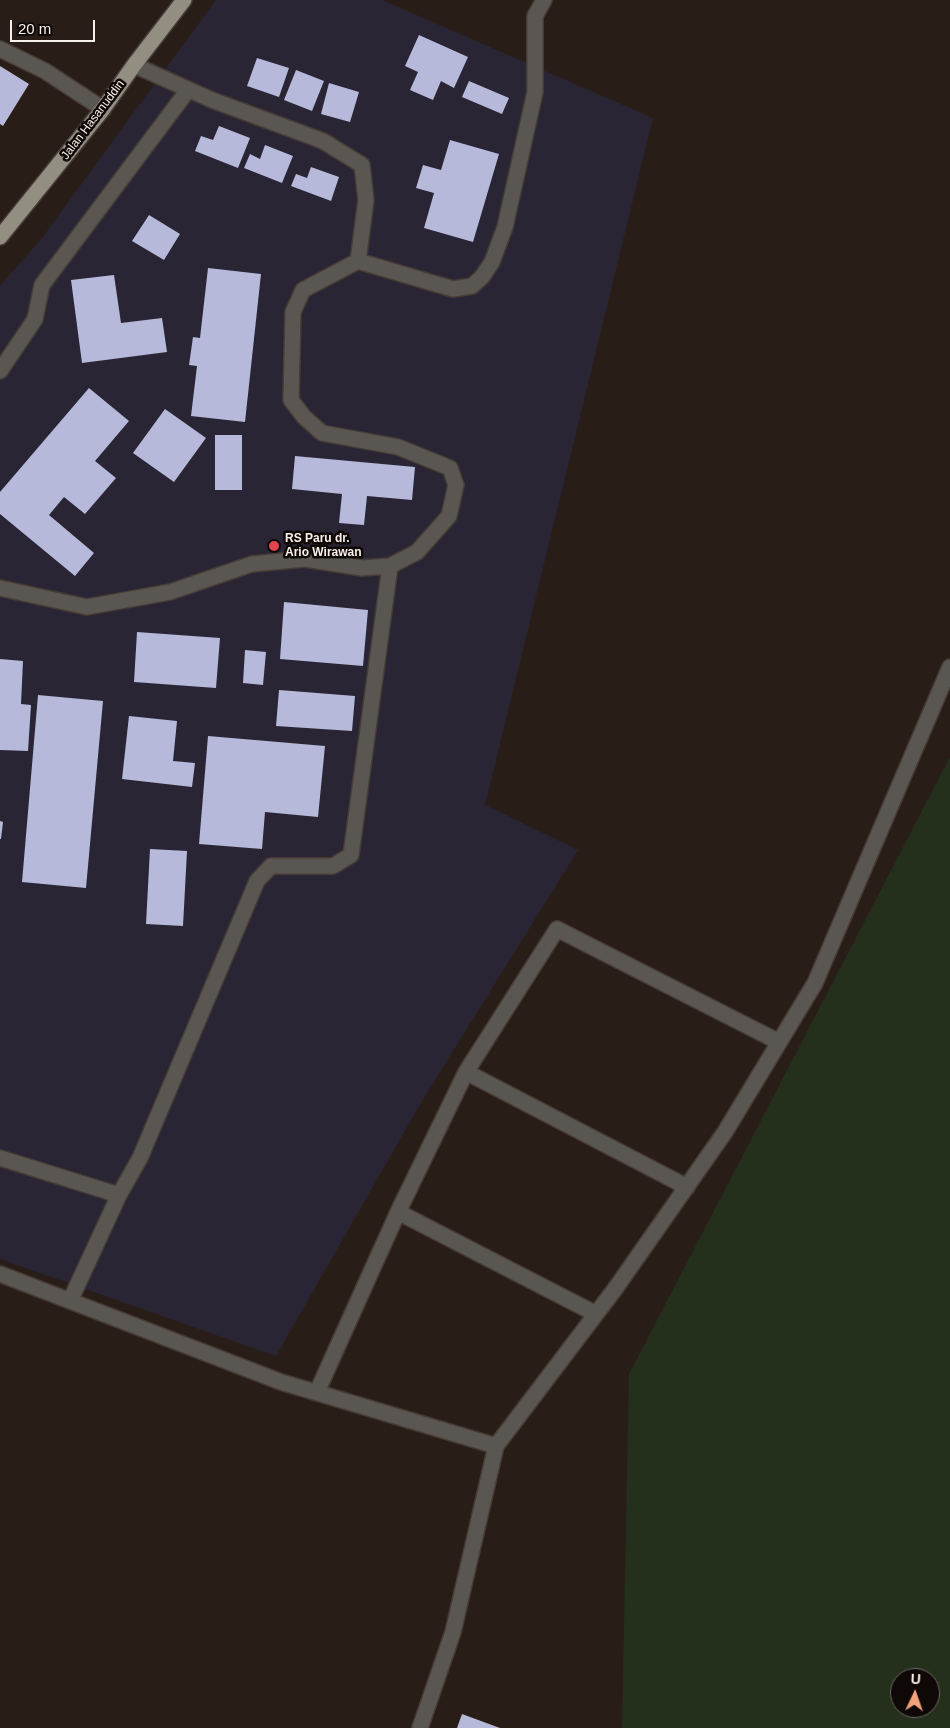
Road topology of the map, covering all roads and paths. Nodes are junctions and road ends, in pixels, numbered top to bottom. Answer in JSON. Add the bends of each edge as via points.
{"nodes":[{"id":1,"x":184,"y":0,"type":"edge"},
{"id":2,"x":544,"y":0,"type":"edge"},
{"id":3,"x":0,"y":49,"type":"edge"},
{"id":4,"x":134,"y":65,"type":"junction"},
{"id":5,"x":188,"y":90,"type":"junction"},
{"id":6,"x":103,"y":109,"type":"junction"},
{"id":7,"x":0,"y":237,"type":"edge"},
{"id":8,"x":358,"y":261,"type":"junction"},
{"id":9,"x":0,"y":371,"type":"edge"},
{"id":10,"x":390,"y":566,"type":"junction"},
{"id":11,"x":0,"y":588,"type":"edge"},
{"id":12,"x":950,"y":667,"type":"edge"},
{"id":13,"x":779,"y":1042,"type":"junction"},
{"id":14,"x":466,"y":1072,"type":"junction"},
{"id":15,"x":0,"y":1158,"type":"edge"},
{"id":16,"x":687,"y":1187,"type":"junction"},
{"id":17,"x":119,"y":1195,"type":"junction"},
{"id":18,"x":398,"y":1212,"type":"junction"},
{"id":19,"x":0,"y":1274,"type":"edge"},
{"id":20,"x":70,"y":1301,"type":"junction"},
{"id":21,"x":596,"y":1314,"type":"junction"},
{"id":22,"x":317,"y":1392,"type":"junction"},
{"id":23,"x":496,"y":1446,"type":"junction"},
{"id":24,"x":420,"y":1728,"type":"edge"}],
"edges":[{"from":1,"to":4,"type":"main road","name":"Jalan Hasanuddin"},
{"from":2,"to":8,"type":"street","via":[[535,16],[536,92],[505,227],[492,262],[482,277],[472,286],[453,289]]},
{"from":3,"to":6,"type":"street","via":[[45,71]]},
{"from":4,"to":5,"type":"street"},
{"from":4,"to":6,"type":"main road","name":"Jalan Hasanuddin"},
{"from":5,"to":8,"type":"street","via":[[323,141],[362,165],[366,200]]},
{"from":5,"to":9,"type":"street","via":[[42,285],[35,318]]},
{"from":6,"to":7,"type":"main road","name":"Jalan Hasanuddin"},
{"from":8,"to":10,"type":"street","via":[[303,290],[294,312],[291,400],[322,433],[398,447],[450,468],[456,485],[449,516],[418,552]]},
{"from":10,"to":11,"type":"street","via":[[362,568],[305,559],[252,564],[170,592],[86,607]]},
{"from":10,"to":17,"type":"street","via":[[351,855],[333,866],[272,866],[257,881],[140,1158]]},
{"from":12,"to":13,"type":"street","via":[[815,983]]},
{"from":13,"to":14,"type":"street","via":[[557,929]]},
{"from":13,"to":16,"type":"street","via":[[726,1132]]},
{"from":14,"to":16,"type":"street"},
{"from":14,"to":18,"type":"street"},
{"from":15,"to":17,"type":"street"},
{"from":16,"to":21,"type":"street"},
{"from":17,"to":20,"type":"street"},
{"from":18,"to":21,"type":"street"},
{"from":18,"to":22,"type":"street"},
{"from":19,"to":20,"type":"street"},
{"from":20,"to":22,"type":"street","via":[[281,1382]]},
{"from":21,"to":23,"type":"street"},
{"from":22,"to":23,"type":"street"},
{"from":23,"to":24,"type":"street","via":[[453,1632]]}]}
